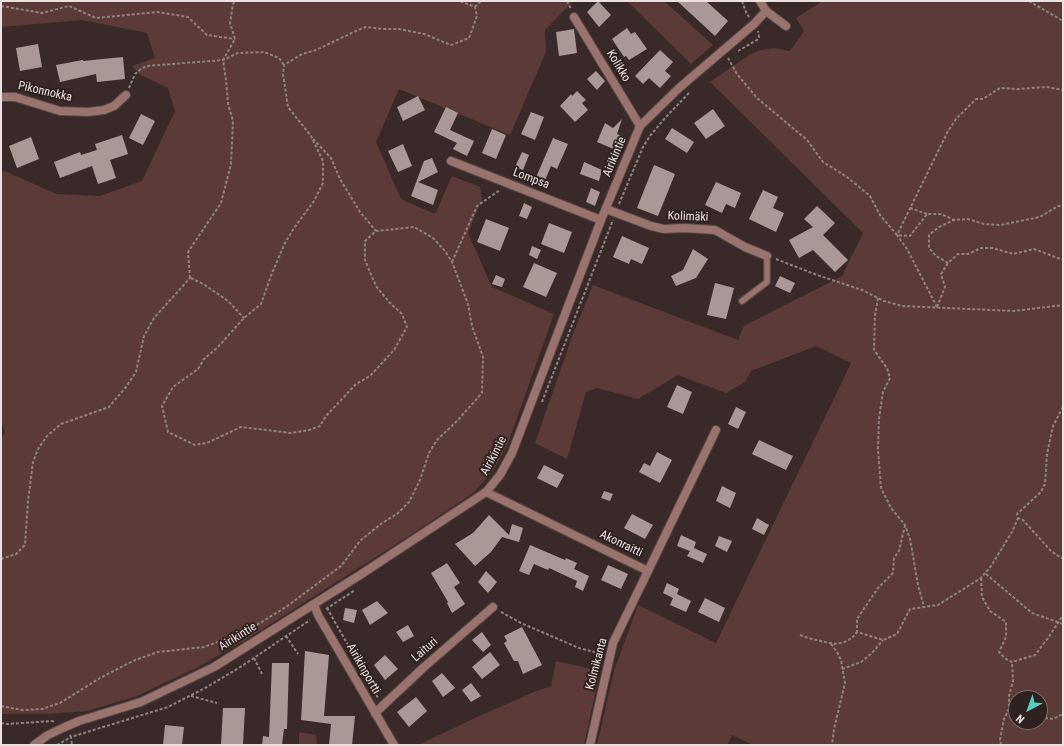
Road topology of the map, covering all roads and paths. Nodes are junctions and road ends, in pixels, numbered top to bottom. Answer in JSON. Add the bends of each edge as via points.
{"nodes":[{"id":1,"x":235,"y":1,"type":"edge"},
{"id":2,"x":460,"y":1,"type":"edge"},
{"id":3,"x":482,"y":1,"type":"edge"},
{"id":4,"x":742,"y":1,"type":"edge"},
{"id":5,"x":760,"y":1,"type":"edge"},
{"id":6,"x":1029,"y":1,"type":"edge"},
{"id":7,"x":1,"y":6,"type":"edge"},
{"id":8,"x":475,"y":7,"type":"junction"},
{"id":9,"x":766,"y":11,"type":"junction"},
{"id":10,"x":574,"y":17,"type":"dead end"},
{"id":11,"x":1063,"y":21,"type":"edge"},
{"id":12,"x":754,"y":24,"type":"junction"},
{"id":13,"x":786,"y":26,"type":"dead end"},
{"id":14,"x":235,"y":39,"type":"junction"},
{"id":15,"x":736,"y":52,"type":"dead end"},
{"id":16,"x":732,"y":55,"type":"dead end"},
{"id":17,"x":728,"y":58,"type":"junction"},
{"id":18,"x":223,"y":60,"type":"junction"},
{"id":19,"x":723,"y":63,"type":"dead end"},
{"id":20,"x":284,"y":65,"type":"junction"},
{"id":21,"x":1063,"y":90,"type":"edge"},
{"id":22,"x":690,"y":91,"type":"dead end"},
{"id":23,"x":126,"y":95,"type":"joint"},
{"id":24,"x":1,"y":97,"type":"edge"},
{"id":25,"x":640,"y":126,"type":"junction"},
{"id":26,"x":311,"y":136,"type":"junction"},
{"id":27,"x":451,"y":161,"type":"dead end"},
{"id":28,"x":509,"y":184,"type":"junction"},
{"id":29,"x":1063,"y":206,"type":"edge"},
{"id":30,"x":910,"y":208,"type":"junction"},
{"id":31,"x":606,"y":209,"type":"junction"},
{"id":32,"x":616,"y":212,"type":"junction"},
{"id":33,"x":927,"y":214,"type":"junction"},
{"id":34,"x":602,"y":220,"type":"junction"},
{"id":35,"x":954,"y":220,"type":"junction"},
{"id":36,"x":376,"y":232,"type":"junction"},
{"id":37,"x":896,"y":235,"type":"junction"},
{"id":38,"x":767,"y":256,"type":"junction"},
{"id":39,"x":1063,"y":260,"type":"edge"},
{"id":40,"x":452,"y":262,"type":"junction"},
{"id":41,"x":948,"y":263,"type":"junction"},
{"id":42,"x":190,"y":278,"type":"junction"},
{"id":43,"x":878,"y":298,"type":"junction"},
{"id":44,"x":742,"y":301,"type":"dead end"},
{"id":45,"x":1063,"y":305,"type":"edge"},
{"id":46,"x":937,"y":307,"type":"junction"},
{"id":47,"x":244,"y":318,"type":"junction"},
{"id":48,"x":1063,"y":407,"type":"edge"},
{"id":49,"x":540,"y":409,"type":"dead end"},
{"id":50,"x":716,"y":430,"type":"dead end"},
{"id":51,"x":486,"y":492,"type":"junction"},
{"id":52,"x":1018,"y":518,"type":"junction"},
{"id":53,"x":905,"y":525,"type":"junction"},
{"id":54,"x":1,"y":559,"type":"edge"},
{"id":55,"x":1063,"y":560,"type":"edge"},
{"id":56,"x":648,"y":571,"type":"junction"},
{"id":57,"x":986,"y":574,"type":"junction"},
{"id":58,"x":981,"y":578,"type":"junction"},
{"id":59,"x":361,"y":586,"type":"dead end"},
{"id":60,"x":314,"y":604,"type":"junction"},
{"id":61,"x":493,"y":607,"type":"joint"},
{"id":62,"x":327,"y":608,"type":"junction"},
{"id":63,"x":924,"y":608,"type":"junction"},
{"id":64,"x":318,"y":615,"type":"junction"},
{"id":65,"x":1063,"y":615,"type":"edge"},
{"id":66,"x":1058,"y":622,"type":"junction"},
{"id":67,"x":1063,"y":624,"type":"edge"},
{"id":68,"x":856,"y":632,"type":"junction"},
{"id":69,"x":800,"y":635,"type":"dead end"},
{"id":70,"x":286,"y":636,"type":"junction"},
{"id":71,"x":883,"y":640,"type":"junction"},
{"id":72,"x":831,"y":644,"type":"junction"},
{"id":73,"x":298,"y":654,"type":"dead end"},
{"id":74,"x":609,"y":656,"type":"junction"},
{"id":75,"x":254,"y":658,"type":"junction"},
{"id":76,"x":1012,"y":662,"type":"junction"},
{"id":77,"x":842,"y":669,"type":"junction"},
{"id":78,"x":262,"y":674,"type":"dead end"},
{"id":79,"x":1011,"y":690,"type":"edge"},
{"id":80,"x":191,"y":696,"type":"junction"},
{"id":81,"x":217,"y":703,"type":"dead end"},
{"id":82,"x":1,"y":706,"type":"edge"},
{"id":83,"x":383,"y":706,"type":"junction"},
{"id":84,"x":1008,"y":711,"type":"edge"},
{"id":85,"x":375,"y":713,"type":"junction"},
{"id":86,"x":1063,"y":714,"type":"edge"},
{"id":87,"x":1048,"y":718,"type":"edge"},
{"id":88,"x":1,"y":723,"type":"edge"},
{"id":89,"x":65,"y":727,"type":"junction"},
{"id":90,"x":71,"y":737,"type":"junction"},
{"id":91,"x":34,"y":745,"type":"edge"},
{"id":92,"x":56,"y":745,"type":"edge"},
{"id":93,"x":72,"y":745,"type":"edge"},
{"id":94,"x":394,"y":745,"type":"edge"},
{"id":95,"x":590,"y":745,"type":"edge"},
{"id":96,"x":832,"y":745,"type":"edge"},
{"id":97,"x":1001,"y":745,"type":"edge"}],
"edges":[{"from":1,"to":14,"type":"path","via":[[230,22]]},
{"from":2,"to":8,"type":"path"},
{"from":3,"to":8,"type":"path"},
{"from":4,"to":12,"type":"path"},
{"from":5,"to":9,"type":"street"},
{"from":6,"to":11,"type":"path"},
{"from":7,"to":14,"type":"path","via":[[42,13],[69,6],[96,18],[157,12],[188,17],[207,35]]},
{"from":8,"to":20,"type":"path","via":[[477,16],[469,38],[451,46],[424,34],[366,27],[302,54]]},
{"from":9,"to":12,"type":"street","name":"Airikintie"},
{"from":9,"to":13,"type":"street"},
{"from":10,"to":25,"type":"street","name":"Kolikko"},
{"from":12,"to":15,"type":"path","via":[[759,37]]},
{"from":12,"to":25,"type":"street","name":"Airikintie","via":[[684,83]]},
{"from":14,"to":18,"type":"path"},
{"from":16,"to":17,"type":"path"},
{"from":17,"to":19,"type":"path"},
{"from":17,"to":37,"type":"path","via":[[737,74],[757,98],[807,140],[823,162],[848,177],[870,196],[880,215]]},
{"from":18,"to":20,"type":"path","via":[[238,53],[264,52],[278,58]]},
{"from":18,"to":23,"type":"path","via":[[147,66],[135,74]]},
{"from":18,"to":42,"type":"path","via":[[228,104],[233,121],[231,164],[221,203],[188,252]]},
{"from":20,"to":26,"type":"path","via":[[288,107]]},
{"from":21,"to":30,"type":"path","via":[[1047,87],[1000,88],[983,99],[976,99],[948,131]]},
{"from":22,"to":32,"type":"path","via":[[643,147]]},
{"from":23,"to":24,"type":"street","name":"Pikonnokka","via":[[114,106],[88,112],[60,111],[15,97]]},
{"from":25,"to":31,"type":"street","name":"Airikintie"},
{"from":26,"to":36,"type":"path","via":[[331,158],[340,179],[360,212]]},
{"from":26,"to":47,"type":"path","via":[[323,161],[323,183],[314,201],[285,243],[261,304]]},
{"from":27,"to":28,"type":"street","name":"Lompsa"},
{"from":28,"to":34,"type":"street","name":"Lompsa"},
{"from":28,"to":40,"type":"path","via":[[477,206]]},
{"from":29,"to":35,"type":"path","via":[[1058,206],[1040,217],[1000,225],[968,219]]},
{"from":30,"to":33,"type":"path"},
{"from":30,"to":37,"type":"path"},
{"from":31,"to":32,"type":"street","name":"Kolimäki"},
{"from":31,"to":34,"type":"street","name":"Airikintie"},
{"from":32,"to":38,"type":"street","name":"Kolimäki","via":[[664,229],[715,230]]},
{"from":32,"to":49,"type":"path"},
{"from":33,"to":35,"type":"path","via":[[941,214]]},
{"from":33,"to":37,"type":"path","via":[[910,236]]},
{"from":34,"to":51,"type":"street","name":"Airikintie","via":[[512,453],[500,475]]},
{"from":35,"to":41,"type":"path","via":[[929,235],[929,248]]},
{"from":36,"to":40,"type":"path","via":[[414,227],[434,238]]},
{"from":36,"to":47,"type":"path","via":[[365,241],[365,260],[376,286],[402,314],[407,327],[394,350],[370,376],[356,384],[320,426],[290,433],[241,427],[207,443],[195,445],[168,432],[162,406],[173,387],[198,369]]},
{"from":37,"to":46,"type":"path","via":[[907,249]]},
{"from":38,"to":43,"type":"path"},
{"from":38,"to":44,"type":"lane","via":[[767,282]]},
{"from":39,"to":41,"type":"path","via":[[1034,249],[1013,254],[993,248],[981,248],[968,254],[958,254]]},
{"from":40,"to":82,"type":"path","via":[[468,304],[472,326],[483,357],[482,393],[437,440],[409,502],[397,514],[360,541],[341,566],[286,607],[247,631],[204,647],[158,652],[136,660],[100,678],[60,703],[42,709],[22,710]]},
{"from":41,"to":46,"type":"path","via":[[941,274],[945,287]]},
{"from":42,"to":47,"type":"path","via":[[223,298]]},
{"from":42,"to":54,"type":"path","via":[[154,318],[144,336],[136,372],[109,407],[61,424],[46,436],[33,462],[25,545],[16,554]]},
{"from":43,"to":46,"type":"path","via":[[902,306]]},
{"from":43,"to":53,"type":"path","via":[[874,350],[888,368],[890,378],[883,392],[879,418],[881,488],[891,508]]},
{"from":45,"to":46,"type":"path","via":[[1014,311]]},
{"from":48,"to":52,"type":"path","via":[[1053,426],[1047,454],[1045,484],[1041,492],[1017,514]]},
{"from":50,"to":56,"type":"street","name":"Akonraitti"},
{"from":51,"to":56,"type":"street","name":"Akonraitti"},
{"from":51,"to":60,"type":"street","name":"Airikintie"},
{"from":52,"to":55,"type":"path"},
{"from":52,"to":57,"type":"path"},
{"from":53,"to":63,"type":"path"},
{"from":53,"to":68,"type":"path","via":[[899,551],[894,558],[893,574],[878,588],[856,619]]},
{"from":56,"to":74,"type":"street","name":"Kolmikanta"},
{"from":57,"to":58,"type":"path"},
{"from":57,"to":66,"type":"path","via":[[1032,613]]},
{"from":58,"to":63,"type":"path","via":[[938,605]]},
{"from":58,"to":76,"type":"path","via":[[984,602],[990,611],[1006,622],[1006,637],[999,652]]},
{"from":59,"to":62,"type":"path"},
{"from":60,"to":64,"type":"street","name":"Airikinportti"},
{"from":60,"to":89,"type":"street","name":"Airikintie","via":[[214,667],[141,702]]},
{"from":61,"to":74,"type":"path","via":[[578,648]]},
{"from":61,"to":83,"type":"street","name":"Laituri","via":[[422,668]]},
{"from":62,"to":64,"type":"path"},
{"from":62,"to":83,"type":"path"},
{"from":63,"to":71,"type":"path","via":[[910,609],[897,634]]},
{"from":64,"to":70,"type":"path"},
{"from":64,"to":85,"type":"street","name":"Airikinportti"},
{"from":65,"to":66,"type":"path"},
{"from":66,"to":67,"type":"path"},
{"from":66,"to":76,"type":"path","via":[[1035,655]]},
{"from":68,"to":71,"type":"path"},
{"from":68,"to":72,"type":"path","via":[[845,642]]},
{"from":69,"to":72,"type":"path"},
{"from":70,"to":73,"type":"path"},
{"from":70,"to":75,"type":"path"},
{"from":71,"to":77,"type":"path","via":[[872,654],[861,662]]},
{"from":72,"to":77,"type":"path","via":[[837,652]]},
{"from":74,"to":95,"type":"street","name":"Kolmikanta"},
{"from":75,"to":78,"type":"path"},
{"from":75,"to":80,"type":"path"},
{"from":76,"to":79,"type":"path"},
{"from":77,"to":96,"type":"path","via":[[845,683]]},
{"from":80,"to":81,"type":"path"},
{"from":80,"to":90,"type":"path","via":[[168,707]]},
{"from":83,"to":85,"type":"street","name":"Laituri"},
{"from":84,"to":97,"type":"path","via":[[1004,719]]},
{"from":85,"to":94,"type":"street","name":"Airikinportti"},
{"from":86,"to":87,"type":"path","via":[[1053,719]]},
{"from":88,"to":89,"type":"path","via":[[52,721]]},
{"from":89,"to":90,"type":"path"},
{"from":89,"to":91,"type":"street","name":"Airikintie"},
{"from":90,"to":92,"type":"path"},
{"from":90,"to":93,"type":"path"}]}
